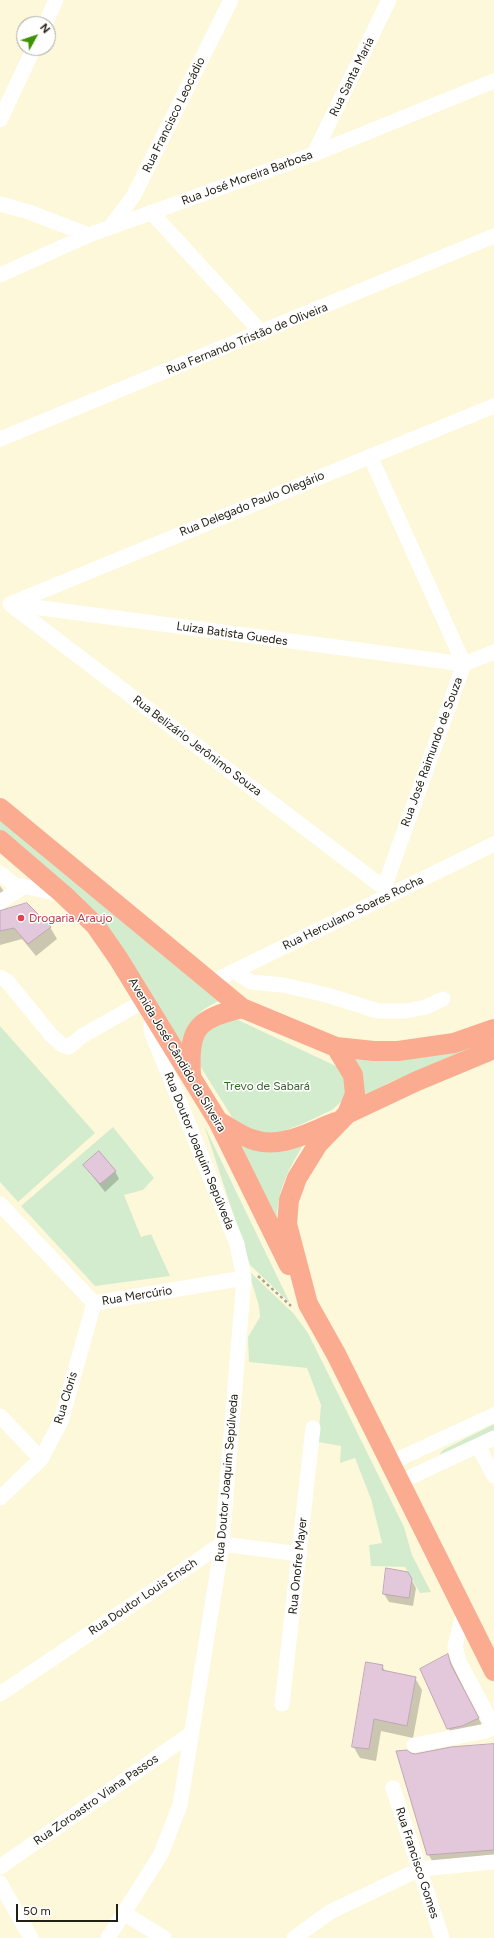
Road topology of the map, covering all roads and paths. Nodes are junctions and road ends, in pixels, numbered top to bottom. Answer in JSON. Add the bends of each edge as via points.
{"nodes":[{"id":1,"x":56,"y":0,"type":"edge"},
{"id":2,"x":230,"y":0,"type":"edge"},
{"id":3,"x":389,"y":0,"type":"edge"},
{"id":4,"x":49,"y":16,"type":"edge"},
{"id":5,"x":30,"y":56,"type":"edge"},
{"id":6,"x":494,"y":81,"type":"edge"},
{"id":7,"x":0,"y":120,"type":"edge"},
{"id":8,"x":314,"y":154,"type":"junction"},
{"id":9,"x":0,"y":204,"type":"edge"},
{"id":10,"x":151,"y":212,"type":"junction"},
{"id":11,"x":111,"y":226,"type":"junction"},
{"id":12,"x":89,"y":235,"type":"junction"},
{"id":13,"x":494,"y":236,"type":"edge"},
{"id":14,"x":0,"y":275,"type":"edge"},
{"id":15,"x":262,"y":333,"type":"junction"},
{"id":16,"x":494,"y":406,"type":"edge"},
{"id":17,"x":0,"y":439,"type":"edge"},
{"id":18,"x":370,"y":456,"type":"junction"},
{"id":19,"x":5,"y":603,"type":"edge"},
{"id":20,"x":494,"y":652,"type":"edge"},
{"id":21,"x":464,"y":664,"type":"junction"},
{"id":22,"x":0,"y":808,"type":"edge"},
{"id":23,"x":0,"y":840,"type":"edge"},
{"id":24,"x":494,"y":844,"type":"edge"},
{"id":25,"x":0,"y":873,"type":"edge"},
{"id":26,"x":23,"y":887,"type":"junction"},
{"id":27,"x":386,"y":892,"type":"junction"},
{"id":28,"x":64,"y":895,"type":"junction"},
{"id":29,"x":0,"y":902,"type":"edge"},
{"id":30,"x":234,"y":971,"type":"junction"},
{"id":31,"x":0,"y":977,"type":"edge"},
{"id":32,"x":212,"y":982,"type":"junction"},
{"id":33,"x":443,"y":999,"type":"dead end"},
{"id":34,"x":148,"y":1007,"type":"junction"},
{"id":35,"x":242,"y":1008,"type":"junction"},
{"id":36,"x":494,"y":1029,"type":"edge"},
{"id":37,"x":336,"y":1047,"type":"junction"},
{"id":38,"x":494,"y":1049,"type":"edge"},
{"id":39,"x":191,"y":1074,"type":"junction"},
{"id":40,"x":344,"y":1117,"type":"junction"},
{"id":41,"x":218,"y":1121,"type":"junction"},
{"id":42,"x":0,"y":1204,"type":"edge"},
{"id":43,"x":240,"y":1259,"type":"junction"},
{"id":44,"x":244,"y":1278,"type":"junction"},
{"id":45,"x":94,"y":1303,"type":"junction"},
{"id":46,"x":301,"y":1306,"type":"junction"},
{"id":47,"x":494,"y":1415,"type":"edge"},
{"id":48,"x":0,"y":1416,"type":"edge"},
{"id":49,"x":313,"y":1428,"type":"dead end"},
{"id":50,"x":494,"y":1438,"type":"edge"},
{"id":51,"x":478,"y":1446,"type":"junction"},
{"id":52,"x":41,"y":1459,"type":"junction"},
{"id":53,"x":390,"y":1463,"type":"junction"},
{"id":54,"x":494,"y":1476,"type":"edge"},
{"id":55,"x":400,"y":1482,"type":"junction"},
{"id":56,"x":0,"y":1498,"type":"edge"},
{"id":57,"x":222,"y":1544,"type":"junction"},
{"id":58,"x":300,"y":1554,"type":"junction"},
{"id":59,"x":464,"y":1611,"type":"junction"},
{"id":60,"x":494,"y":1671,"type":"edge"},
{"id":61,"x":0,"y":1694,"type":"edge"},
{"id":62,"x":282,"y":1704,"type":"dead end"},
{"id":63,"x":494,"y":1728,"type":"edge"},
{"id":64,"x":192,"y":1732,"type":"junction"},
{"id":65,"x":414,"y":1745,"type":"dead end"},
{"id":66,"x":392,"y":1788,"type":"dead end"},
{"id":67,"x":494,"y":1862,"type":"edge"},
{"id":68,"x":0,"y":1867,"type":"edge"},
{"id":69,"x":420,"y":1869,"type":"junction"},
{"id":70,"x":0,"y":1883,"type":"edge"},
{"id":71,"x":125,"y":1914,"type":"junction"},
{"id":72,"x":31,"y":1938,"type":"edge"},
{"id":73,"x":108,"y":1938,"type":"edge"},
{"id":74,"x":164,"y":1938,"type":"edge"},
{"id":75,"x":294,"y":1938,"type":"edge"},
{"id":76,"x":442,"y":1938,"type":"edge"}],
"edges":[{"from":1,"to":4,"type":"street"},
{"from":2,"to":11,"type":"street","name":"Rua Francisco Leocádio","via":[[133,198]]},
{"from":3,"to":8,"type":"street","name":"Rua Santa Maria"},
{"from":5,"to":7,"type":"street"},
{"from":6,"to":8,"type":"street","name":"Rua José Moreira Barbosa"},
{"from":8,"to":10,"type":"street","name":"Rua José Moreira Barbosa"},
{"from":9,"to":12,"type":"street"},
{"from":10,"to":11,"type":"street","name":"Rua José Moreira Barbosa"},
{"from":10,"to":15,"type":"street"},
{"from":11,"to":12,"type":"street","name":"Rua José Moreira Barbosa"},
{"from":12,"to":14,"type":"street","name":"Rua José Moreira Barbosa"},
{"from":13,"to":15,"type":"street","name":"Rua Fernando Tristão de Oliveira"},
{"from":15,"to":17,"type":"street","name":"Rua Fernando Tristão de Oliveira"},
{"from":16,"to":18,"type":"street","name":"Rua Delegado Paulo Olegário"},
{"from":18,"to":19,"type":"street","name":"Rua Delegado Paulo Olegário"},
{"from":18,"to":21,"type":"street","name":"Rua José Raimundo de Souza"},
{"from":19,"to":21,"type":"street","name":"Luiza Batista Guedes"},
{"from":19,"to":27,"type":"street","name":"Rua Belizário Jerônimo Souza"},
{"from":20,"to":21,"type":"street"},
{"from":21,"to":27,"type":"street","name":"Rua José Raimundo de Souza"},
{"from":22,"to":32,"type":"main road"},
{"from":23,"to":28,"type":"main road","name":"Avenida José Cândido da Silveira"},
{"from":24,"to":27,"type":"street","name":"Rua Herculano Soares Rocha"},
{"from":25,"to":26,"type":"street","via":[[13,884]]},
{"from":26,"to":28,"type":"street"},
{"from":26,"to":29,"type":"street"},
{"from":27,"to":30,"type":"street","name":"Rua Herculano Soares Rocha"},
{"from":28,"to":34,"type":"main road","name":"Avenida José Cândido da Silveira","via":[[95,925]]},
{"from":30,"to":32,"type":"street","name":"Rua Herculano Soares Rocha"},
{"from":30,"to":33,"type":"street","via":[[251,982],[283,985],[327,995],[378,1011],[406,1011],[426,1007]]},
{"from":31,"to":34,"type":"street","via":[[7,981],[62,1046],[69,1047],[82,1036]]},
{"from":32,"to":35,"type":"main road"},
{"from":34,"to":39,"type":"main road","name":"Avenida José Cândido da Silveira"},
{"from":34,"to":43,"type":"street","name":"Rua Doutor Joaquim Sepúlveda","via":[[150,1031],[237,1244]]},
{"from":35,"to":37,"type":"main road"},
{"from":35,"to":39,"type":"main road","via":[[220,1013],[205,1021],[194,1033],[189,1052]]},
{"from":36,"to":37,"type":"main road","via":[[454,1043],[398,1051]]},
{"from":37,"to":40,"type":"main road","via":[[353,1075],[355,1094]]},
{"from":38,"to":40,"type":"main road","via":[[417,1081]]},
{"from":39,"to":41,"type":"main road","name":"Avenida José Cândido da Silveira"},
{"from":40,"to":41,"type":"main road","via":[[290,1140],[271,1143],[251,1139]]},
{"from":40,"to":46,"type":"main road","via":[[318,1144],[297,1178],[289,1200],[287,1224]]},
{"from":41,"to":46,"type":"main road","name":"Avenida José Cândido da Silveira"},
{"from":42,"to":45,"type":"street","name":"Rua Mercúrio"},
{"from":43,"to":44,"type":"street","name":"Rua Doutor Joaquim Sepúlveda"},
{"from":43,"to":46,"type":"path"},
{"from":44,"to":45,"type":"street","name":"Rua Mercúrio"},
{"from":44,"to":57,"type":"street","name":"Rua Doutor Joaquim Sepúlveda"},
{"from":45,"to":52,"type":"street","name":"Rua Cloris","via":[[61,1422]]},
{"from":46,"to":53,"type":"main road"},
{"from":47,"to":53,"type":"street"},
{"from":48,"to":52,"type":"street"},
{"from":49,"to":58,"type":"street","name":"Rua Onofre Mayer"},
{"from":50,"to":51,"type":"street"},
{"from":51,"to":54,"type":"street"},
{"from":51,"to":55,"type":"street"},
{"from":52,"to":56,"type":"street","name":"Rua Cloris"},
{"from":53,"to":55,"type":"main road"},
{"from":55,"to":59,"type":"main road"},
{"from":57,"to":58,"type":"street"},
{"from":57,"to":61,"type":"street","name":"Rua Doutor Louis Ensch"},
{"from":57,"to":64,"type":"street","name":"Rua Doutor Joaquim Sepúlveda"},
{"from":58,"to":62,"type":"street","name":"Rua Onofre Mayer"},
{"from":59,"to":60,"type":"main road"},
{"from":59,"to":63,"type":"street","via":[[455,1646],[459,1661]]},
{"from":63,"to":65,"type":"street"},
{"from":64,"to":68,"type":"street","name":"Rua Zoroastro Viana Passos"},
{"from":64,"to":71,"type":"street","name":"Rua Doutor Joaquim Sepúlveda","via":[[180,1805],[161,1854]]},
{"from":66,"to":69,"type":"street","name":"Rua Francisco Gomes"},
{"from":67,"to":69,"type":"street"},
{"from":69,"to":75,"type":"street","via":[[330,1912]]},
{"from":69,"to":76,"type":"street","name":"Rua Francisco Gomes"},
{"from":70,"to":72,"type":"street"},
{"from":71,"to":73,"type":"street","name":"Rua Doutor Joaquim Sepúlveda"},
{"from":71,"to":74,"type":"street"}]}
